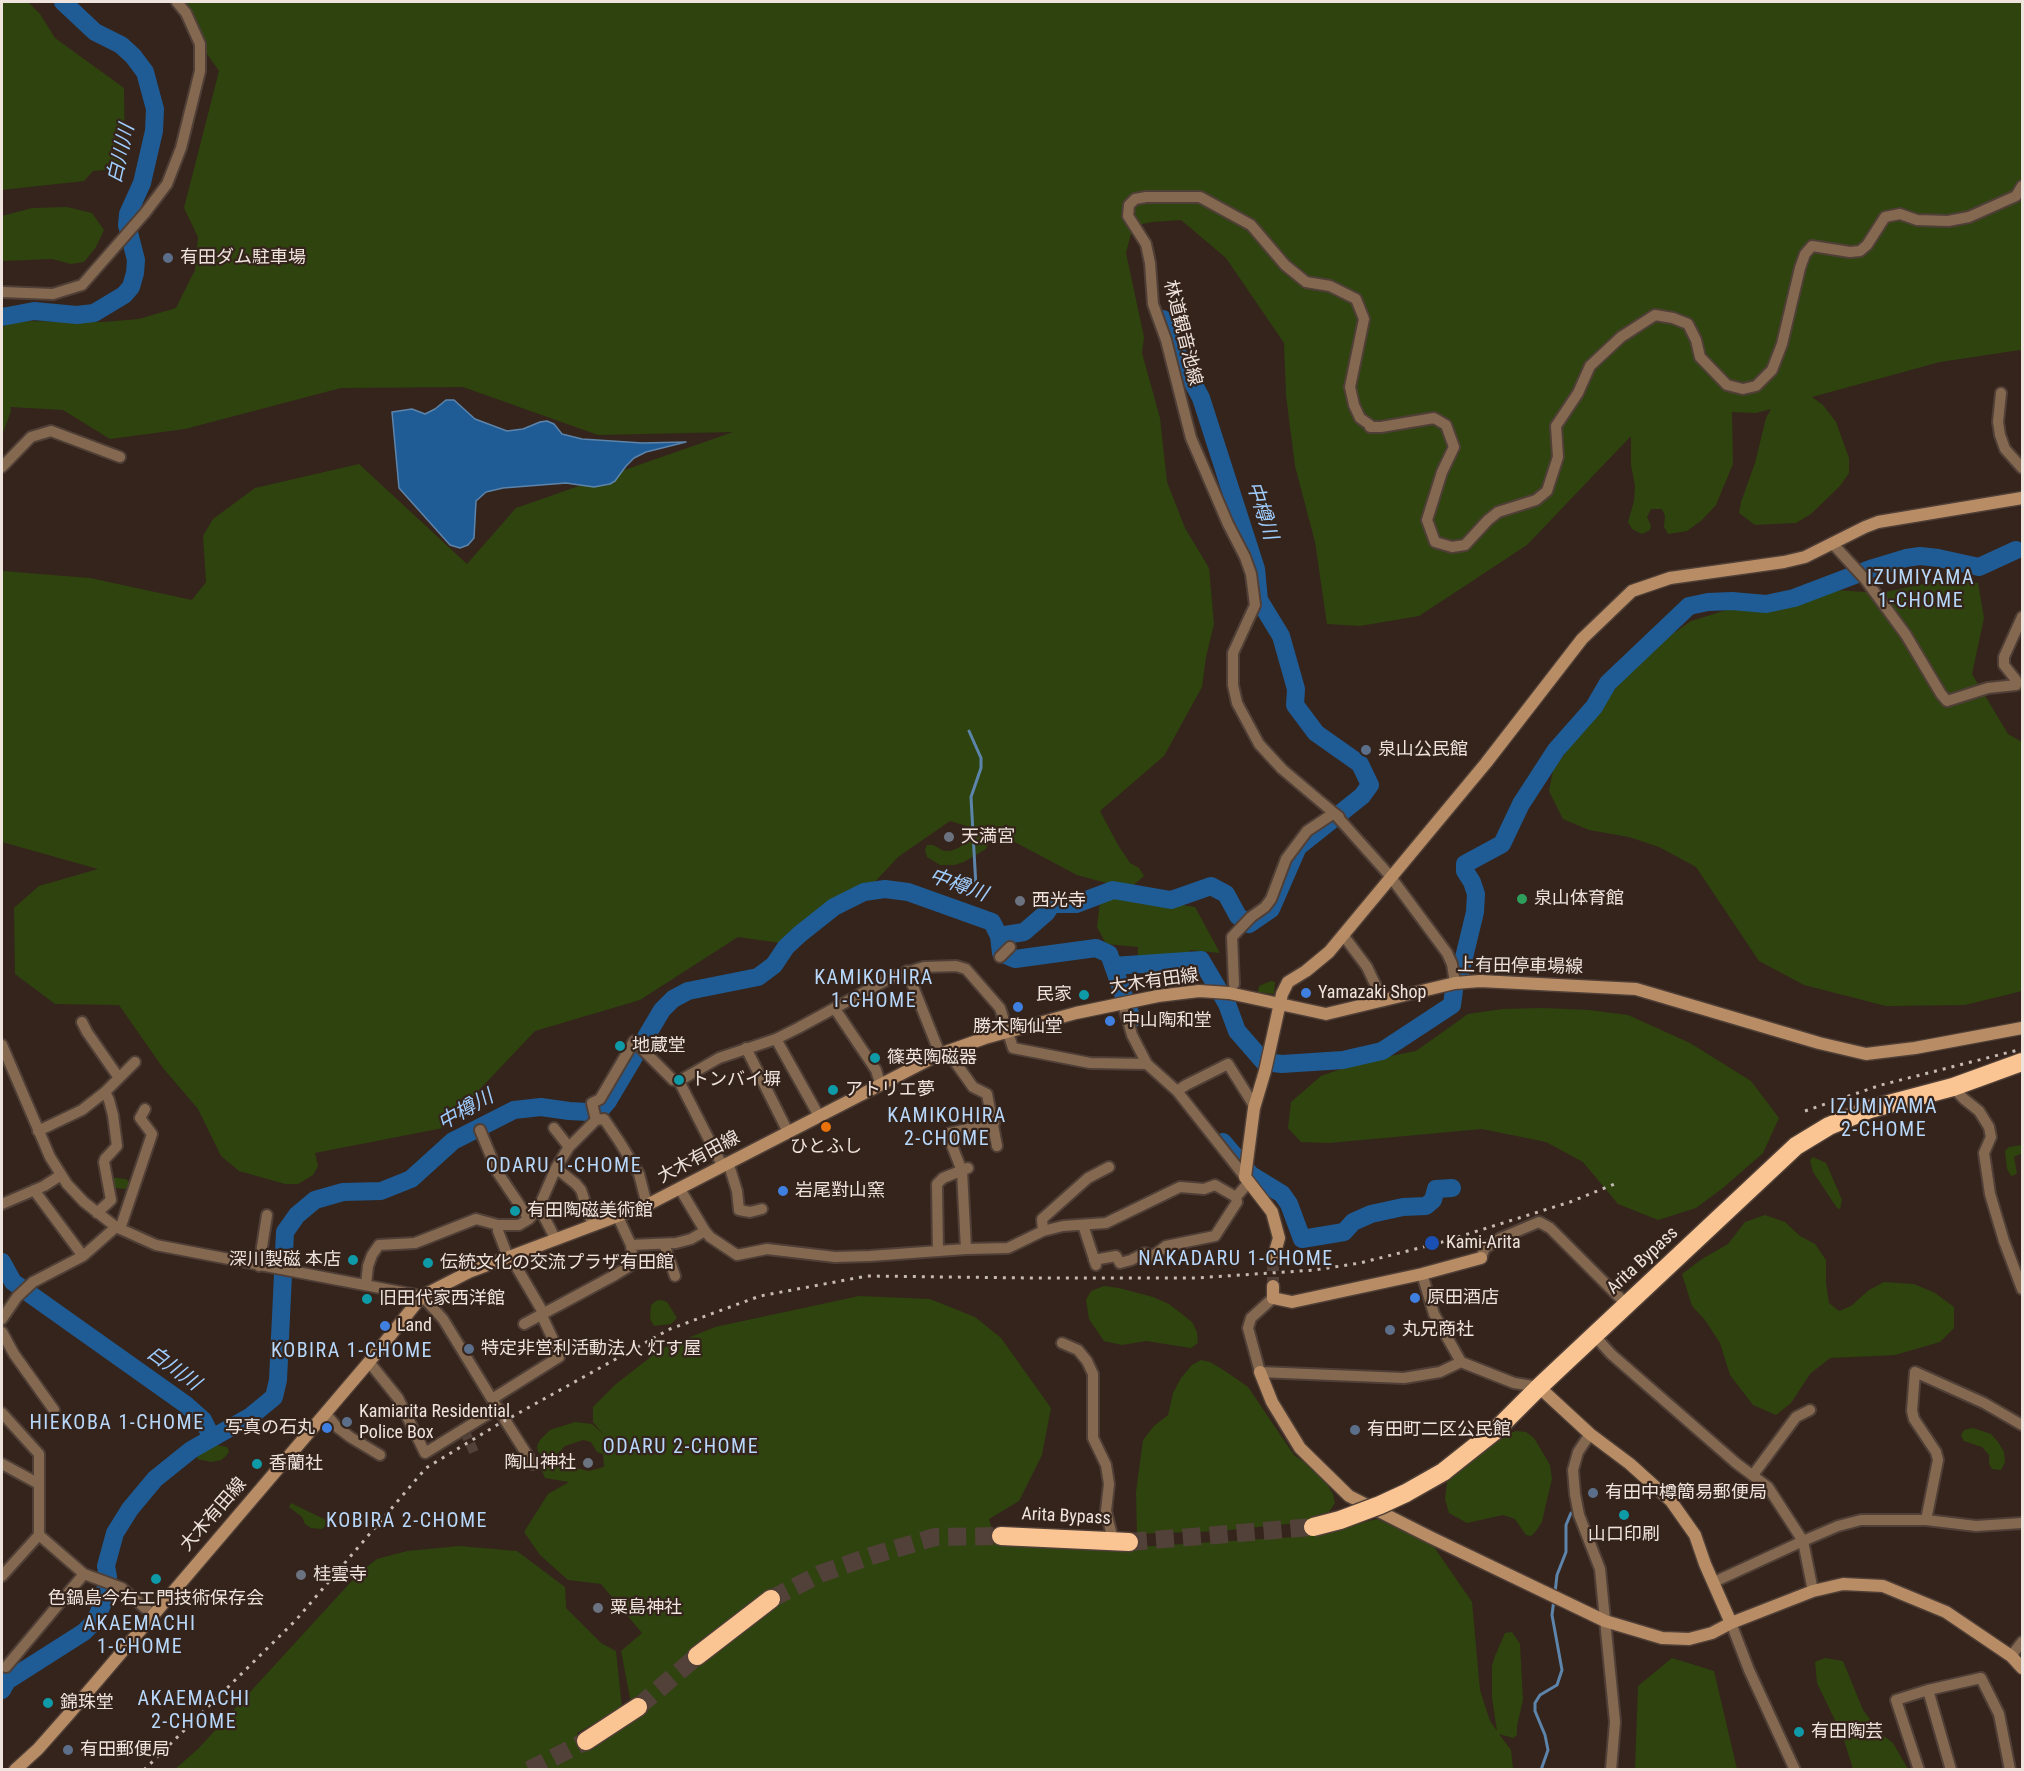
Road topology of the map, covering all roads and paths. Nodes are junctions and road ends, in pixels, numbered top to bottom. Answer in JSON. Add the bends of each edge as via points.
{"nodes":[{"id":1,"x":177,"y":2,"type":"edge"},
{"id":2,"x":2022,"y":186,"type":"edge"},
{"id":3,"x":2,"y":292,"type":"edge"},
{"id":4,"x":2001,"y":393,"type":"dead end"},
{"id":5,"x":120,"y":457,"type":"dead end"},
{"id":6,"x":2,"y":467,"type":"edge"},
{"id":7,"x":2022,"y":468,"type":"edge"},
{"id":8,"x":2022,"y":498,"type":"edge"},
{"id":9,"x":1832,"y":543,"type":"junction"},
{"id":10,"x":2022,"y":617,"type":"edge"},
{"id":11,"x":1334,"y":813,"type":"junction"},
{"id":12,"x":1391,"y":877,"type":"junction"},
{"id":13,"x":1343,"y":935,"type":"junction"},
{"id":14,"x":1010,"y":947,"type":"dead end"},
{"id":15,"x":1000,"y":957,"type":"dead end"},
{"id":16,"x":907,"y":971,"type":"junction"},
{"id":17,"x":1455,"y":983,"type":"junction"},
{"id":18,"x":1234,"y":984,"type":"dead end"},
{"id":19,"x":1383,"y":1001,"type":"junction"},
{"id":20,"x":1123,"y":1003,"type":"junction"},
{"id":21,"x":1280,"y":1004,"type":"junction"},
{"id":22,"x":835,"y":1009,"type":"junction"},
{"id":23,"x":82,"y":1022,"type":"dead end"},
{"id":24,"x":2022,"y":1028,"type":"edge"},
{"id":25,"x":1008,"y":1032,"type":"junction"},
{"id":26,"x":776,"y":1038,"type":"junction"},
{"id":27,"x":2,"y":1045,"type":"edge"},
{"id":28,"x":746,"y":1048,"type":"junction"},
{"id":29,"x":944,"y":1052,"type":"junction"},
{"id":30,"x":135,"y":1062,"type":"dead end"},
{"id":31,"x":2022,"y":1062,"type":"edge"},
{"id":32,"x":1147,"y":1064,"type":"junction"},
{"id":33,"x":120,"y":1078,"type":"junction"},
{"id":34,"x":679,"y":1081,"type":"junction"},
{"id":35,"x":880,"y":1083,"type":"junction"},
{"id":36,"x":1953,"y":1087,"type":"junction"},
{"id":37,"x":1180,"y":1089,"type":"junction"},
{"id":38,"x":105,"y":1092,"type":"junction"},
{"id":39,"x":1255,"y":1107,"type":"junction"},
{"id":40,"x":145,"y":1109,"type":"dead end"},
{"id":41,"x":595,"y":1114,"type":"junction"},
{"id":42,"x":819,"y":1116,"type":"junction"},
{"id":43,"x":994,"y":1123,"type":"junction"},
{"id":44,"x":554,"y":1128,"type":"dead end"},
{"id":45,"x":480,"y":1130,"type":"dead end"},
{"id":46,"x":38,"y":1131,"type":"junction"},
{"id":47,"x":788,"y":1132,"type":"junction"},
{"id":48,"x":997,"y":1146,"type":"dead end"},
{"id":49,"x":569,"y":1147,"type":"junction"},
{"id":50,"x":725,"y":1164,"type":"junction"},
{"id":51,"x":1109,"y":1167,"type":"dead end"},
{"id":52,"x":556,"y":1168,"type":"junction"},
{"id":53,"x":965,"y":1169,"type":"junction"},
{"id":54,"x":61,"y":1175,"type":"junction"},
{"id":55,"x":1247,"y":1180,"type":"junction"},
{"id":56,"x":680,"y":1189,"type":"junction"},
{"id":57,"x":34,"y":1190,"type":"junction"},
{"id":58,"x":1236,"y":1197,"type":"junction"},
{"id":59,"x":2,"y":1204,"type":"edge"},
{"id":60,"x":647,"y":1204,"type":"junction"},
{"id":61,"x":539,"y":1207,"type":"junction"},
{"id":62,"x":762,"y":1209,"type":"dead end"},
{"id":63,"x":98,"y":1213,"type":"junction"},
{"id":64,"x":267,"y":1215,"type":"dead end"},
{"id":65,"x":618,"y":1217,"type":"junction"},
{"id":66,"x":528,"y":1219,"type":"junction"},
{"id":67,"x":498,"y":1225,"type":"junction"},
{"id":68,"x":593,"y":1226,"type":"junction"},
{"id":69,"x":1083,"y":1226,"type":"junction"},
{"id":70,"x":118,"y":1228,"type":"junction"},
{"id":71,"x":705,"y":1231,"type":"junction"},
{"id":72,"x":1043,"y":1231,"type":"junction"},
{"id":73,"x":556,"y":1240,"type":"junction"},
{"id":74,"x":664,"y":1244,"type":"junction"},
{"id":75,"x":631,"y":1245,"type":"junction"},
{"id":76,"x":966,"y":1249,"type":"junction"},
{"id":77,"x":938,"y":1251,"type":"junction"},
{"id":78,"x":83,"y":1256,"type":"junction"},
{"id":79,"x":509,"y":1257,"type":"junction"},
{"id":80,"x":1481,"y":1258,"type":"joint"},
{"id":81,"x":1273,"y":1259,"type":"tunnel mouth"},
{"id":82,"x":259,"y":1266,"type":"junction"},
{"id":83,"x":1422,"y":1274,"type":"junction"},
{"id":84,"x":675,"y":1276,"type":"dead end"},
{"id":85,"x":366,"y":1284,"type":"junction"},
{"id":86,"x":2022,"y":1289,"type":"edge"},
{"id":87,"x":1274,"y":1292,"type":"joint"},
{"id":88,"x":422,"y":1296,"type":"junction"},
{"id":89,"x":1627,"y":1305,"type":"junction"},
{"id":90,"x":543,"y":1315,"type":"junction"},
{"id":91,"x":2,"y":1319,"type":"edge"},
{"id":92,"x":524,"y":1324,"type":"dead end"},
{"id":93,"x":2,"y":1332,"type":"edge"},
{"id":94,"x":1594,"y":1335,"type":"junction"},
{"id":95,"x":1062,"y":1343,"type":"dead end"},
{"id":96,"x":369,"y":1362,"type":"junction"},
{"id":97,"x":1461,"y":1362,"type":"junction"},
{"id":98,"x":1260,"y":1372,"type":"junction"},
{"id":99,"x":1539,"y":1387,"type":"junction"},
{"id":100,"x":54,"y":1410,"type":"dead end"},
{"id":101,"x":499,"y":1410,"type":"junction"},
{"id":102,"x":1810,"y":1410,"type":"dead end"},
{"id":103,"x":2,"y":1413,"type":"edge"},
{"id":104,"x":326,"y":1413,"type":"junction"},
{"id":105,"x":2022,"y":1425,"type":"edge"},
{"id":106,"x":1590,"y":1434,"type":"junction"},
{"id":107,"x":380,"y":1455,"type":"dead end"},
{"id":108,"x":2,"y":1464,"type":"edge"},
{"id":109,"x":532,"y":1464,"type":"dead end"},
{"id":110,"x":1753,"y":1475,"type":"junction"},
{"id":111,"x":39,"y":1484,"type":"junction"},
{"id":112,"x":1926,"y":1520,"type":"junction"},
{"id":113,"x":2022,"y":1523,"type":"edge"},
{"id":114,"x":1313,"y":1527,"type":"tunnel mouth"},
{"id":115,"x":39,"y":1535,"type":"junction"},
{"id":116,"x":1001,"y":1536,"type":"tunnel mouth"},
{"id":117,"x":1121,"y":1541,"type":"joint"},
{"id":118,"x":1803,"y":1541,"type":"junction"},
{"id":119,"x":84,"y":1574,"type":"junction"},
{"id":120,"x":2,"y":1576,"type":"edge"},
{"id":121,"x":1714,"y":1581,"type":"junction"},
{"id":122,"x":1813,"y":1591,"type":"junction"},
{"id":123,"x":771,"y":1599,"type":"tunnel mouth"},
{"id":124,"x":153,"y":1615,"type":"junction"},
{"id":125,"x":1605,"y":1621,"type":"junction"},
{"id":126,"x":1731,"y":1623,"type":"junction"},
{"id":127,"x":2022,"y":1642,"type":"edge"},
{"id":128,"x":697,"y":1656,"type":"tunnel mouth"},
{"id":129,"x":2011,"y":1656,"type":"junction"},
{"id":130,"x":3,"y":1668,"type":"edge"},
{"id":131,"x":2022,"y":1668,"type":"edge"},
{"id":132,"x":1928,"y":1690,"type":"junction"},
{"id":133,"x":638,"y":1707,"type":"tunnel mouth"},
{"id":134,"x":586,"y":1741,"type":"tunnel mouth"},
{"id":135,"x":15,"y":1770,"type":"edge"},
{"id":136,"x":1611,"y":1770,"type":"edge"},
{"id":137,"x":1795,"y":1770,"type":"edge"},
{"id":138,"x":1919,"y":1770,"type":"edge"},
{"id":139,"x":1951,"y":1770,"type":"edge"},
{"id":140,"x":2010,"y":1770,"type":"edge"}],
"edges":[{"from":1,"to":3,"type":"street","via":[[200,44],[200,71],[181,148],[167,184],[82,285],[53,294]]},
{"from":2,"to":11,"type":"street","name":"林道観音池線","via":[[2016,195],[1969,217],[1948,221],[1917,220],[1900,214],[1885,217],[1860,251],[1812,246],[1800,268],[1772,370],[1756,386],[1743,389],[1727,385],[1700,357],[1688,324],[1655,315],[1621,337],[1590,366],[1556,426],[1558,457],[1548,491],[1536,500],[1498,512],[1465,545],[1452,547],[1435,542],[1427,520],[1454,447],[1446,425],[1434,418],[1370,427],[1354,405],[1350,387],[1364,319],[1356,299],[1330,286],[1306,282],[1285,265],[1251,225],[1200,198],[1146,198],[1129,205],[1128,216],[1146,244],[1153,304],[1191,438],[1251,574],[1255,605],[1233,653],[1237,703],[1259,744]]},
{"from":4,"to":7,"type":"street","via":[[2000,435],[2005,449]]},
{"from":5,"to":6,"type":"street","via":[[51,431],[31,437]]},
{"from":8,"to":9,"type":"main road","via":[[1878,522]]},
{"from":9,"to":10,"type":"street","via":[[1865,579],[1906,635],[1947,701],[1988,688],[2016,685],[2004,665],[2004,657]]},
{"from":9,"to":12,"type":"main road","via":[[1784,562],[1670,578],[1632,591],[1582,639]]},
{"from":11,"to":12,"type":"street","name":"林道観音池線"},
{"from":11,"to":12,"type":"street"},
{"from":11,"to":18,"type":"street","via":[[1307,831],[1286,859],[1271,899],[1232,937]]},
{"from":12,"to":13,"type":"main road"},
{"from":12,"to":17,"type":"street","via":[[1447,953]]},
{"from":13,"to":19,"type":"street","via":[[1367,967]]},
{"from":13,"to":21,"type":"main road","via":[[1329,952],[1288,982]]},
{"from":14,"to":15,"type":"street"},
{"from":16,"to":22,"type":"street"},
{"from":16,"to":25,"type":"street","via":[[924,967],[966,969],[1000,1008]]},
{"from":16,"to":29,"type":"street"},
{"from":17,"to":19,"type":"main road","name":"上有田停車場線"},
{"from":17,"to":24,"type":"main road","name":"上有田停車場線","via":[[1636,989],[1866,1054]]},
{"from":19,"to":21,"type":"main road","name":"上有田停車場線","via":[[1326,1014]]},
{"from":20,"to":21,"type":"main road","name":"大木有田線","via":[[1199,991]]},
{"from":20,"to":25,"type":"main road","name":"大木有田線"},
{"from":20,"to":32,"type":"street","via":[[1132,1035]]},
{"from":21,"to":39,"type":"main road"},
{"from":22,"to":26,"type":"street"},
{"from":22,"to":35,"type":"street","via":[[876,1070]]},
{"from":23,"to":33,"type":"street"},
{"from":25,"to":29,"type":"main road","name":"大木有田線"},
{"from":25,"to":32,"type":"street","via":[[1013,1048],[1090,1063]]},
{"from":26,"to":28,"type":"street"},
{"from":26,"to":42,"type":"street"},
{"from":27,"to":46,"type":"street"},
{"from":28,"to":34,"type":"street","via":[[718,1058]]},
{"from":28,"to":47,"type":"street"},
{"from":29,"to":35,"type":"main road","name":"大木有田線"},
{"from":29,"to":43,"type":"street","via":[[973,1087],[987,1094]]},
{"from":30,"to":33,"type":"street"},
{"from":31,"to":36,"type":"highway","name":"Arita Bypass"},
{"from":32,"to":37,"type":"street"},
{"from":33,"to":38,"type":"street"},
{"from":34,"to":41,"type":"street","via":[[673,1080],[635,1042],[600,1099],[592,1103]]},
{"from":34,"to":50,"type":"street"},
{"from":35,"to":42,"type":"main road","name":"大木有田線"},
{"from":36,"to":86,"type":"street","via":[[1989,1127],[1991,1137],[1984,1153],[1990,1194]]},
{"from":36,"to":89,"type":"highway","name":"Arita Bypass","via":[[1870,1109],[1829,1126],[1796,1146]]},
{"from":37,"to":39,"type":"street","via":[[1228,1064]]},
{"from":37,"to":55,"type":"street"},
{"from":38,"to":46,"type":"street","via":[[82,1110]]},
{"from":38,"to":63,"type":"street","via":[[117,1146],[104,1162],[111,1200]]},
{"from":39,"to":55,"type":"main road"},
{"from":40,"to":70,"type":"street","via":[[140,1118],[152,1134]]},
{"from":41,"to":49,"type":"street"},
{"from":41,"to":60,"type":"street","via":[[604,1119],[639,1174]]},
{"from":42,"to":47,"type":"main road","name":"大木有田線"},
{"from":43,"to":48,"type":"street"},
{"from":43,"to":53,"type":"street","via":[[950,1133]]},
{"from":44,"to":49,"type":"street"},
{"from":45,"to":66,"type":"street","via":[[498,1173]]},
{"from":46,"to":54,"type":"street"},
{"from":47,"to":50,"type":"main road","name":"大木有田線"},
{"from":49,"to":52,"type":"street"},
{"from":50,"to":56,"type":"main road","name":"大木有田線"},
{"from":50,"to":62,"type":"street","via":[[739,1210]]},
{"from":51,"to":72,"type":"street","via":[[1088,1178],[1042,1219]]},
{"from":52,"to":61,"type":"street"},
{"from":52,"to":68,"type":"street","via":[[581,1190]]},
{"from":53,"to":76,"type":"street"},
{"from":53,"to":77,"type":"street","via":[[937,1184]]},
{"from":54,"to":57,"type":"street"},
{"from":54,"to":63,"type":"street"},
{"from":55,"to":58,"type":"street"},
{"from":55,"to":81,"type":"main road","via":[[1272,1212],[1279,1238]]},
{"from":56,"to":60,"type":"main road","name":"大木有田線"},
{"from":56,"to":71,"type":"street"},
{"from":57,"to":59,"type":"street"},
{"from":57,"to":78,"type":"street"},
{"from":58,"to":69,"type":"street","via":[[1215,1185],[1204,1189],[1179,1187],[1106,1223]]},
{"from":58,"to":69,"type":"street","via":[[1237,1202],[1215,1236],[1166,1246],[1153,1256],[1142,1251],[1120,1263],[1116,1256],[1095,1263]]},
{"from":60,"to":65,"type":"main road","name":"大木有田線"},
{"from":61,"to":66,"type":"street"},
{"from":61,"to":73,"type":"street"},
{"from":63,"to":70,"type":"street"},
{"from":64,"to":82,"type":"street"},
{"from":65,"to":68,"type":"main road","name":"大木有田線"},
{"from":65,"to":75,"type":"street"},
{"from":66,"to":67,"type":"street","via":[[519,1226]]},
{"from":67,"to":79,"type":"street"},
{"from":67,"to":85,"type":"street","via":[[476,1219],[415,1243],[379,1245],[368,1266]]},
{"from":68,"to":73,"type":"main road","name":"大木有田線"},
{"from":69,"to":72,"type":"street"},
{"from":70,"to":78,"type":"street"},
{"from":70,"to":82,"type":"street","via":[[156,1245]]},
{"from":71,"to":74,"type":"street","via":[[691,1239]]},
{"from":71,"to":77,"type":"street","via":[[737,1256],[767,1249],[835,1257]]},
{"from":72,"to":76,"type":"street","via":[[1008,1248]]},
{"from":73,"to":79,"type":"main road","name":"大木有田線"},
{"from":74,"to":75,"type":"street"},
{"from":74,"to":84,"type":"street"},
{"from":75,"to":90,"type":"street","via":[[633,1264]]},
{"from":76,"to":77,"type":"street"},
{"from":78,"to":91,"type":"street","via":[[33,1282]]},
{"from":79,"to":88,"type":"main road","name":"大木有田線"},
{"from":79,"to":90,"type":"street"},
{"from":80,"to":83,"type":"main road"},
{"from":80,"to":89,"type":"street","via":[[1485,1248],[1501,1238],[1539,1222],[1550,1228]]},
{"from":82,"to":85,"type":"street"},
{"from":83,"to":87,"type":"main road","via":[[1292,1302]]},
{"from":83,"to":97,"type":"street","via":[[1434,1314]]},
{"from":85,"to":88,"type":"street"},
{"from":87,"to":98,"type":"street","via":[[1251,1318],[1248,1328]]},
{"from":88,"to":96,"type":"main road","name":"大木有田線"},
{"from":88,"to":101,"type":"street","via":[[443,1319]]},
{"from":89,"to":94,"type":"highway","name":"Arita Bypass"},
{"from":90,"to":92,"type":"street"},
{"from":90,"to":101,"type":"street","via":[[559,1356]]},
{"from":93,"to":100,"type":"street"},
{"from":94,"to":99,"type":"highway","name":"Arita Bypass"},
{"from":94,"to":110,"type":"street","via":[[1611,1354]]},
{"from":95,"to":117,"type":"street","via":[[1078,1350],[1093,1374],[1093,1438],[1106,1465],[1106,1511]]},
{"from":96,"to":101,"type":"street","via":[[398,1398],[425,1453]]},
{"from":96,"to":104,"type":"main road","name":"大木有田線"},
{"from":97,"to":98,"type":"street","via":[[1440,1372],[1404,1378]]},
{"from":97,"to":99,"type":"street","via":[[1515,1383]]},
{"from":98,"to":125,"type":"main road","via":[[1272,1402],[1300,1448],[1349,1496]]},
{"from":99,"to":106,"type":"main road"},
{"from":99,"to":114,"type":"highway","name":"Arita Bypass","bridge":true,"via":[[1496,1430],[1443,1472],[1380,1505]]},
{"from":101,"to":109,"type":"street"},
{"from":102,"to":110,"type":"street","via":[[1796,1418]]},
{"from":103,"to":111,"type":"street","via":[[39,1454]]},
{"from":104,"to":107,"type":"street","via":[[337,1427]]},
{"from":104,"to":124,"type":"main road","name":"大木有田線"},
{"from":105,"to":112,"type":"street","via":[[1915,1371],[1914,1419],[1938,1460]]},
{"from":106,"to":121,"type":"main road","via":[[1671,1501],[1695,1535]]},
{"from":106,"to":125,"type":"street","via":[[1575,1461],[1574,1486],[1584,1531],[1600,1569]]},
{"from":108,"to":111,"type":"street"},
{"from":110,"to":118,"type":"street","via":[[1768,1487]]},
{"from":111,"to":115,"type":"street"},
{"from":112,"to":113,"type":"street","via":[[1976,1526]]},
{"from":112,"to":118,"type":"street","via":[[1861,1520]]},
{"from":115,"to":119,"type":"street"},
{"from":115,"to":120,"type":"street"},
{"from":116,"to":117,"type":"highway","name":"Arita Bypass"},
{"from":118,"to":121,"type":"street"},
{"from":118,"to":122,"type":"street"},
{"from":119,"to":124,"type":"street","via":[[122,1588]]},
{"from":119,"to":130,"type":"street"},
{"from":121,"to":126,"type":"main road"},
{"from":122,"to":126,"type":"main road"},
{"from":122,"to":129,"type":"main road","via":[[1843,1584],[1883,1586],[1946,1612]]},
{"from":123,"to":128,"type":"highway"},
{"from":124,"to":135,"type":"main road","name":"大木有田線","via":[[38,1749]]},
{"from":125,"to":126,"type":"main road","via":[[1673,1640],[1712,1633]]},
{"from":125,"to":136,"type":"street","via":[[1615,1722]]},
{"from":126,"to":137,"type":"street"},
{"from":127,"to":129,"type":"street"},
{"from":129,"to":131,"type":"main road"},
{"from":132,"to":138,"type":"street","via":[[1896,1700]]},
{"from":132,"to":139,"type":"street"},
{"from":132,"to":140,"type":"street","via":[[1981,1678],[1999,1714]]},
{"from":133,"to":134,"type":"highway"}]}
